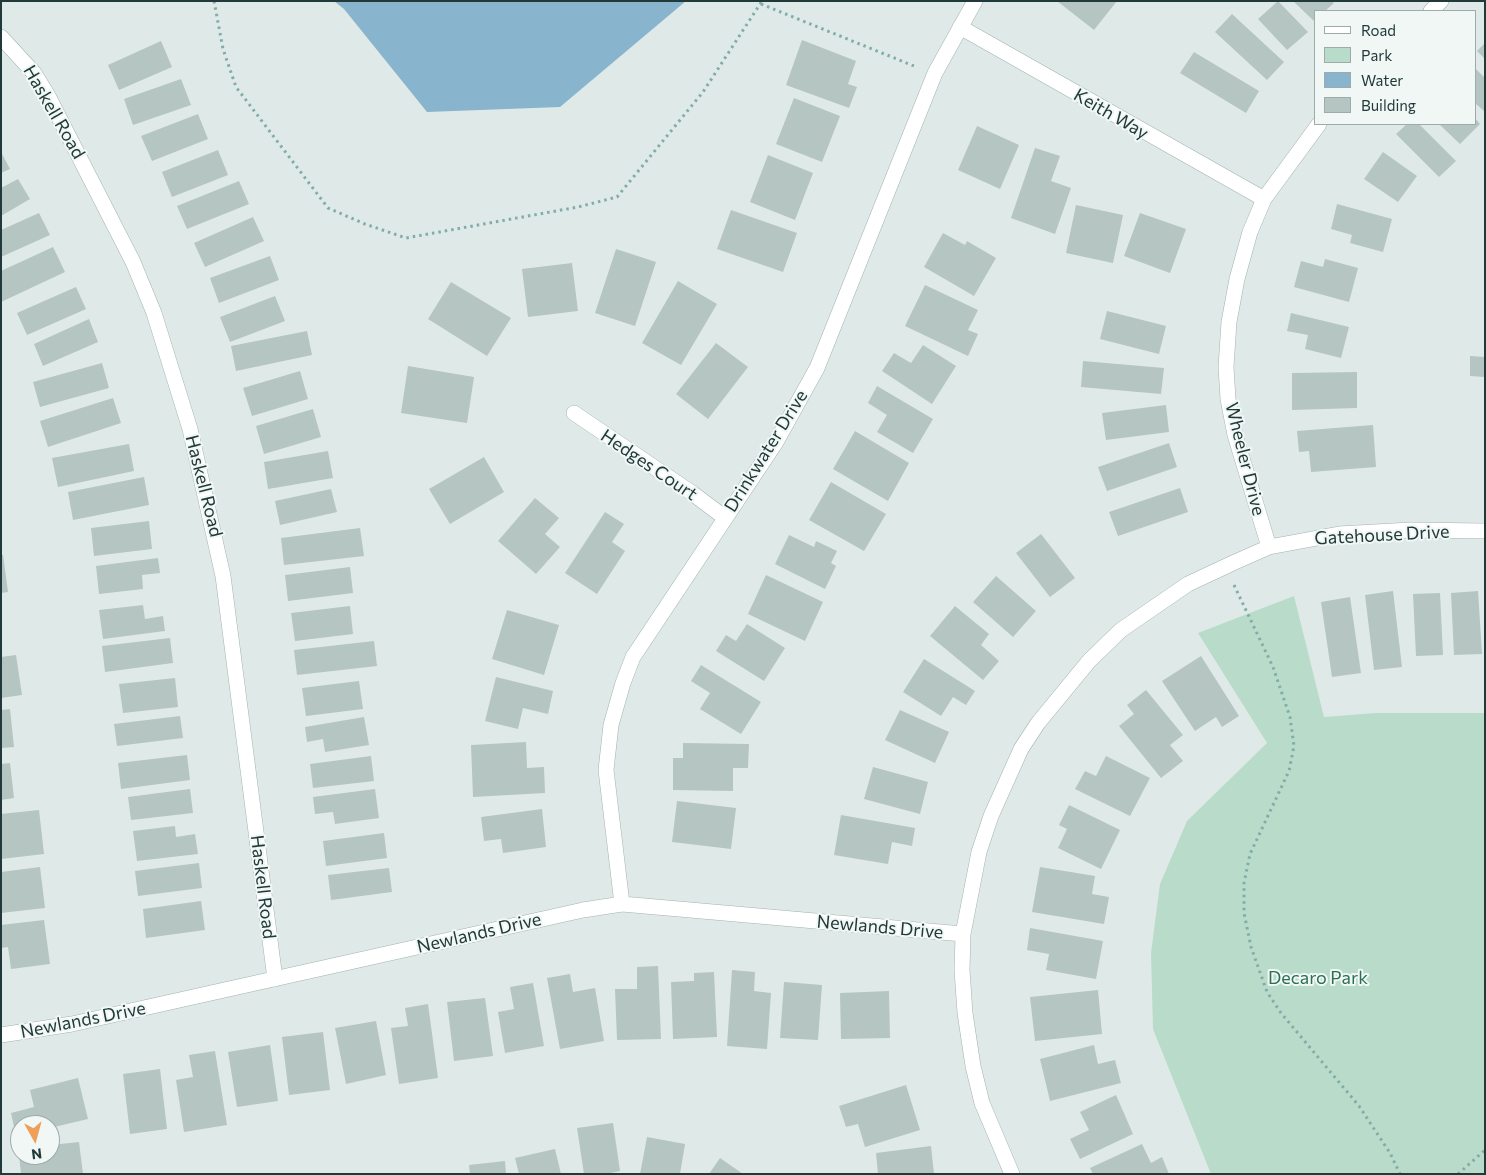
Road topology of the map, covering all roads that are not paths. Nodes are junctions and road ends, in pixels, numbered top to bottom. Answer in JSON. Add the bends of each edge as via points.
{"nodes":[{"id":1,"x":975,"y":1,"type":"edge"},
{"id":2,"x":1442,"y":1,"type":"edge"},
{"id":3,"x":1432,"y":10,"type":"edge"},
{"id":4,"x":960,"y":27,"type":"junction"},
{"id":5,"x":1,"y":37,"type":"edge"},
{"id":6,"x":1318,"y":125,"type":"edge"},
{"id":7,"x":1264,"y":199,"type":"junction"},
{"id":8,"x":574,"y":413,"type":"dead end"},
{"id":9,"x":724,"y":517,"type":"junction"},
{"id":10,"x":1485,"y":531,"type":"edge"},
{"id":11,"x":1269,"y":547,"type":"junction"},
{"id":12,"x":622,"y":904,"type":"junction"},
{"id":13,"x":963,"y":934,"type":"junction"},
{"id":14,"x":275,"y":979,"type":"junction"},
{"id":15,"x":1,"y":1035,"type":"edge"},
{"id":16,"x":1012,"y":1174,"type":"edge"}],
"edges":[{"from":1,"to":4,"type":"street","name":"Drinkwater Drive"},
{"from":2,"to":3,"type":"street"},
{"from":4,"to":7,"type":"street","name":"Keith Way"},
{"from":4,"to":9,"type":"street","name":"Drinkwater Drive","via":[[935,73],[817,368],[776,442]]},
{"from":5,"to":14,"type":"street","name":"Haskell Road","via":[[39,80],[133,262],[154,313],[190,429],[223,576]]},
{"from":6,"to":7,"type":"street","name":"Wheeler Drive"},
{"from":7,"to":11,"type":"street","name":"Wheeler Drive","via":[[1250,232],[1237,279],[1229,322],[1226,367],[1235,435]]},
{"from":8,"to":9,"type":"street","name":"Hedges Court"},
{"from":9,"to":12,"type":"street","name":"Drinkwater Drive","via":[[633,657],[615,703],[606,770]]},
{"from":10,"to":11,"type":"street","name":"Gatehouse Drive","via":[[1378,531],[1307,538]]},
{"from":11,"to":13,"type":"street","name":"Gatehouse Drive","via":[[1188,584],[1121,630],[1089,661],[1038,723],[1021,749],[991,816],[979,852]]},
{"from":12,"to":13,"type":"street","name":"Newlands Drive"},
{"from":12,"to":14,"type":"street","name":"Newlands Drive"},
{"from":13,"to":16,"type":"street","name":"Gatehouse Drive","via":[[965,1013],[973,1066],[982,1103]]},
{"from":14,"to":15,"type":"street","name":"Newlands Drive","via":[[72,1024]]}]}
